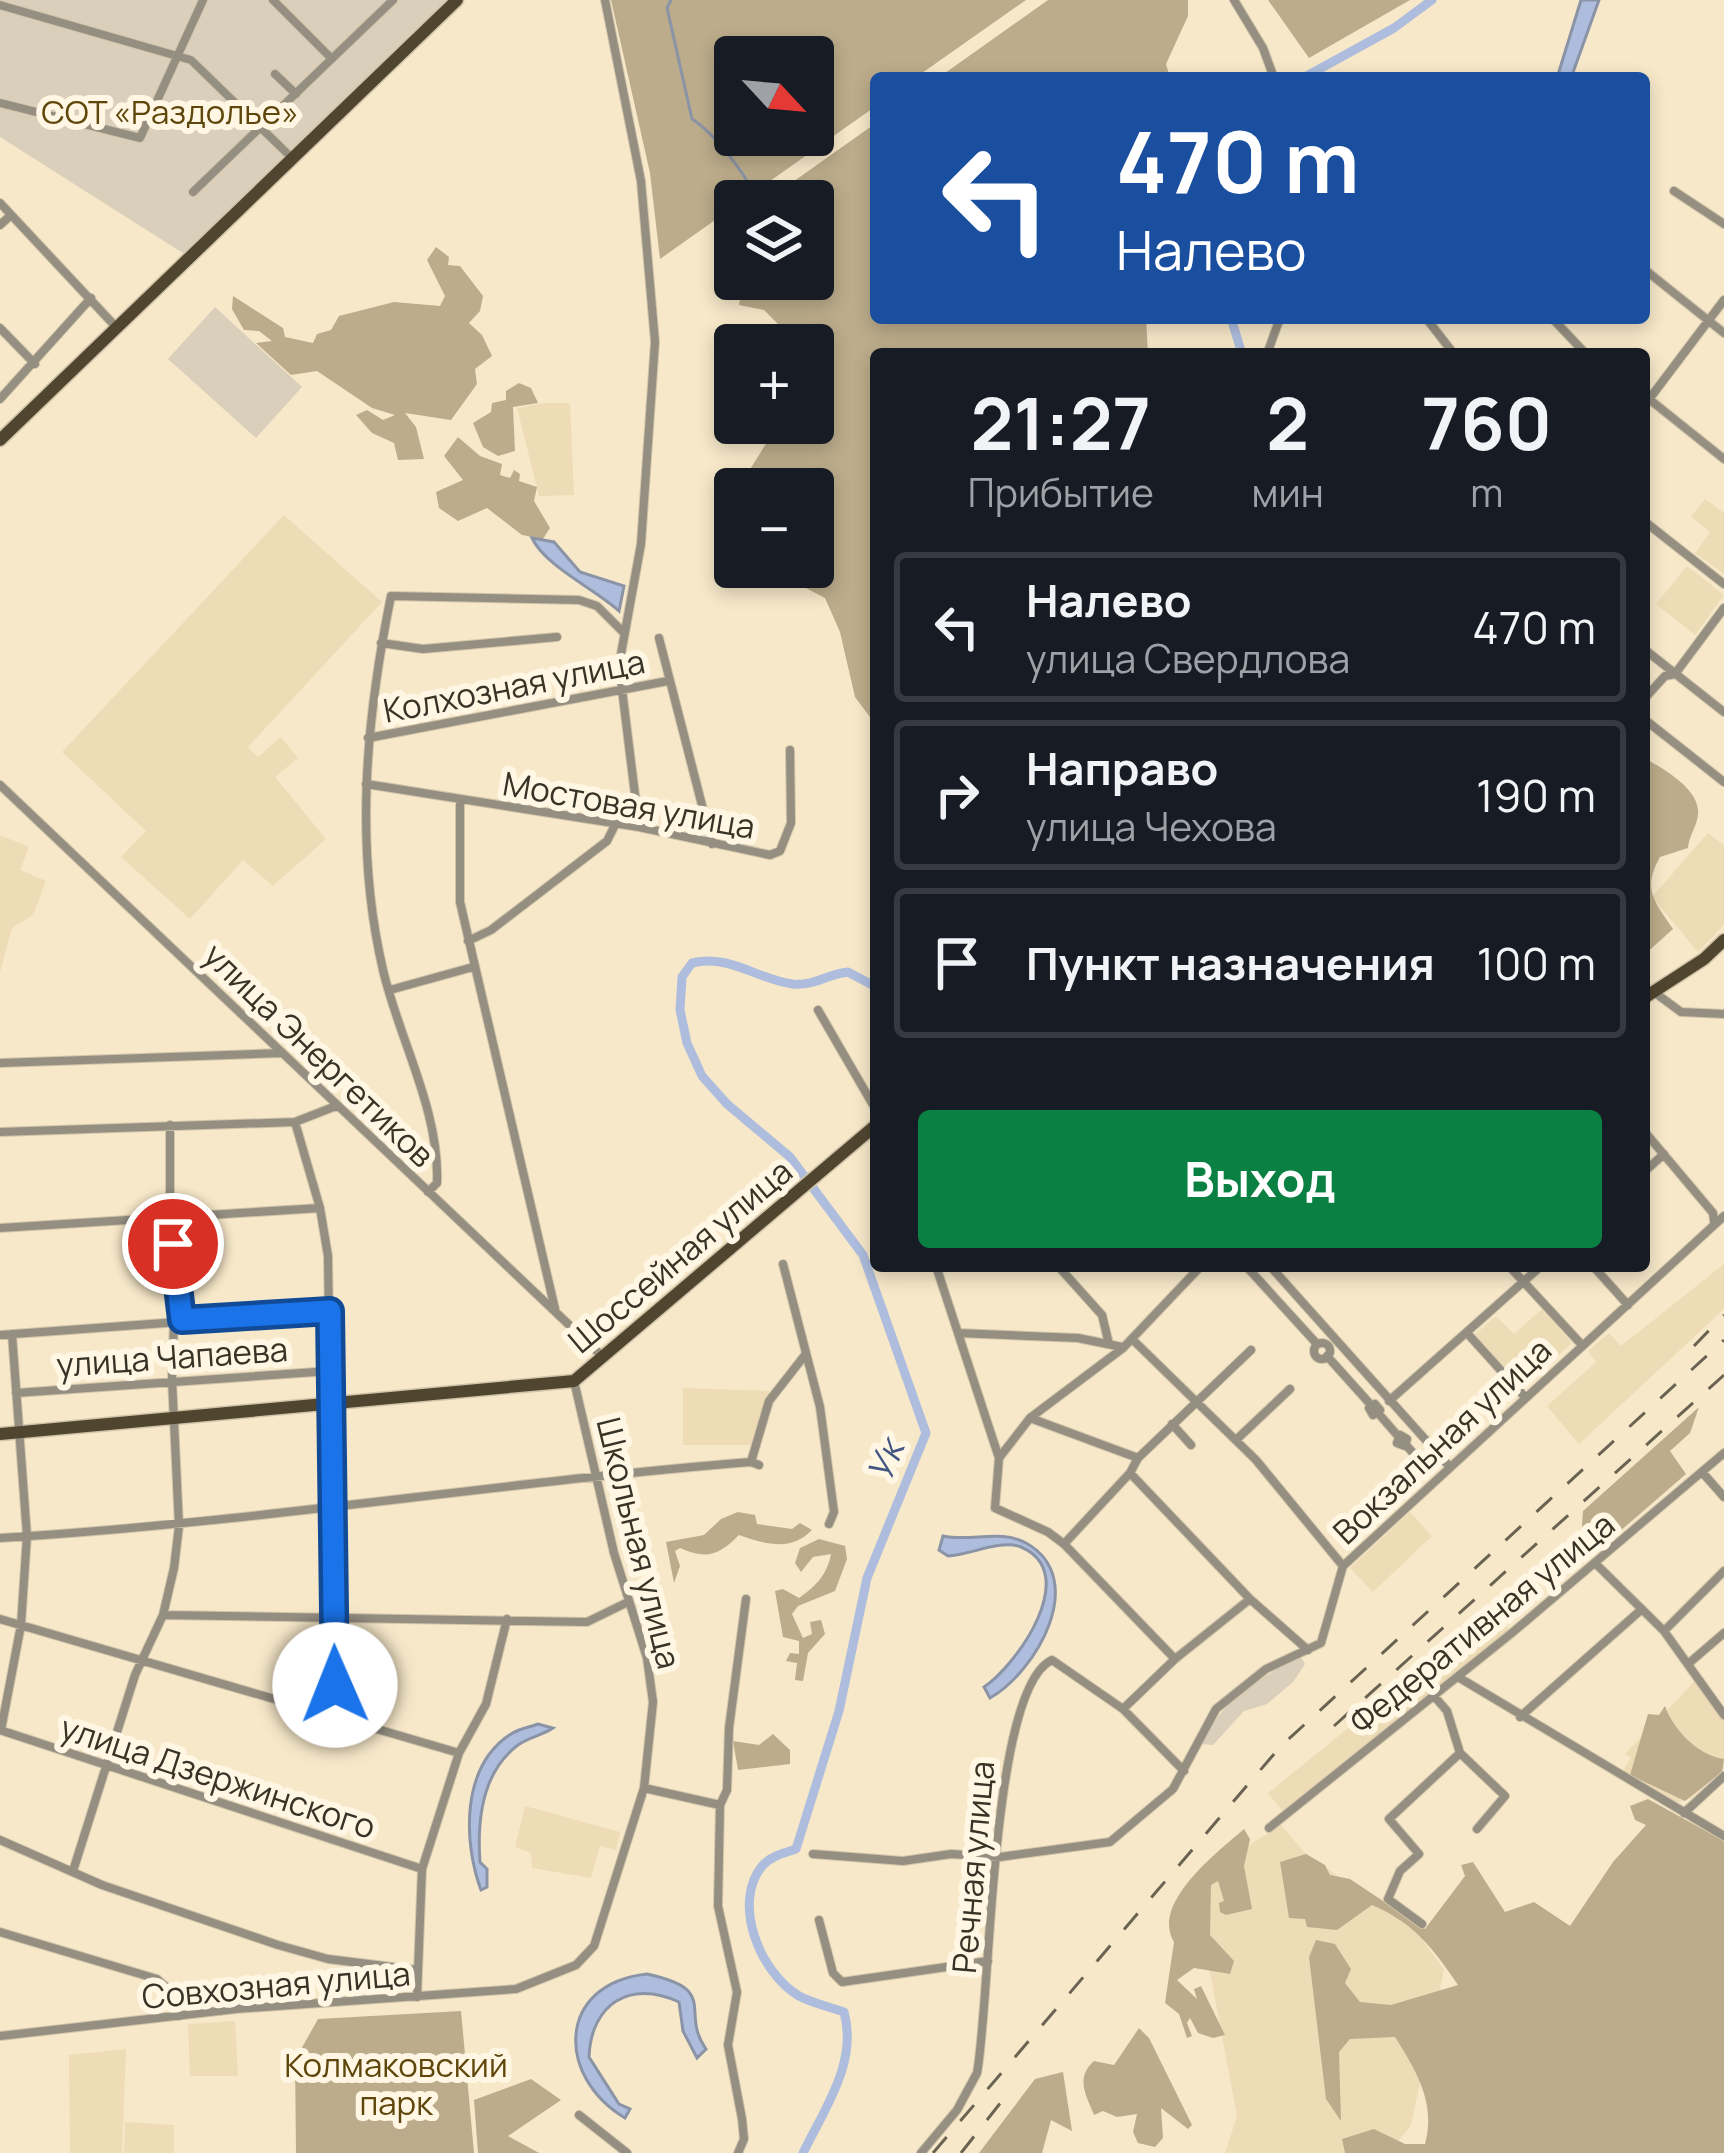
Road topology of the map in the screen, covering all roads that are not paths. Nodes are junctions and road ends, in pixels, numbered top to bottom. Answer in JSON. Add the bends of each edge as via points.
{"nodes":[{"id":1,"x":203,"y":0,"type":"edge"},
{"id":2,"x":272,"y":0,"type":"edge"},
{"id":3,"x":393,"y":0,"type":"edge"},
{"id":4,"x":457,"y":0,"type":"edge"},
{"id":5,"x":604,"y":0,"type":"edge"},
{"id":6,"x":1234,"y":0,"type":"edge"},
{"id":7,"x":0,"y":4,"type":"edge"},
{"id":8,"x":180,"y":56,"type":"junction"},
{"id":9,"x":331,"y":59,"type":"junction"},
{"id":10,"x":1272,"y":72,"type":"edge"},
{"id":11,"x":275,"y":74,"type":"dead end"},
{"id":12,"x":296,"y":94,"type":"junction"},
{"id":13,"x":0,"y":103,"type":"edge"},
{"id":14,"x":263,"y":126,"type":"junction"},
{"id":15,"x":293,"y":159,"type":"junction"},
{"id":16,"x":1674,"y":191,"type":"dead end"},
{"id":17,"x":193,"y":192,"type":"dead end"},
{"id":18,"x":0,"y":203,"type":"edge"},
{"id":19,"x":11,"y":214,"type":"junction"},
{"id":20,"x":1724,"y":224,"type":"edge"},
{"id":21,"x":0,"y":225,"type":"edge"},
{"id":22,"x":1650,"y":273,"type":"edge"},
{"id":23,"x":92,"y":298,"type":"junction"},
{"id":24,"x":1724,"y":300,"type":"edge"},
{"id":25,"x":1708,"y":321,"type":"junction"},
{"id":26,"x":1431,"y":324,"type":"edge"},
{"id":27,"x":1558,"y":324,"type":"edge"},
{"id":28,"x":0,"y":328,"type":"edge"},
{"id":29,"x":117,"y":328,"type":"junction"},
{"id":30,"x":1724,"y":334,"type":"edge"},
{"id":31,"x":1449,"y":348,"type":"edge"},
{"id":32,"x":1580,"y":348,"type":"edge"},
{"id":33,"x":35,"y":364,"type":"junction"},
{"id":34,"x":1650,"y":395,"type":"edge"},
{"id":35,"x":0,"y":399,"type":"edge"},
{"id":36,"x":1650,"y":403,"type":"edge"},
{"id":37,"x":0,"y":440,"type":"edge"},
{"id":38,"x":1724,"y":459,"type":"edge"},
{"id":39,"x":1650,"y":526,"type":"edge"},
{"id":40,"x":1724,"y":584,"type":"edge"},
{"id":41,"x":1724,"y":608,"type":"edge"},
{"id":42,"x":622,"y":632,"type":"junction"},
{"id":43,"x":557,"y":637,"type":"dead end"},
{"id":44,"x":658,"y":638,"type":"dead end"},
{"id":45,"x":381,"y":643,"type":"junction"},
{"id":46,"x":1650,"y":654,"type":"edge"},
{"id":47,"x":1676,"y":674,"type":"junction"},
{"id":48,"x":668,"y":680,"type":"junction"},
{"id":49,"x":620,"y":687,"type":"junction"},
{"id":50,"x":1650,"y":692,"type":"edge"},
{"id":51,"x":1724,"y":712,"type":"edge"},
{"id":52,"x":1650,"y":724,"type":"edge"},
{"id":53,"x":368,"y":738,"type":"junction"},
{"id":54,"x":790,"y":750,"type":"dead end"},
{"id":55,"x":1724,"y":782,"type":"edge"},
{"id":56,"x":0,"y":784,"type":"edge"},
{"id":57,"x":366,"y":784,"type":"junction"},
{"id":58,"x":460,"y":800,"type":"junction"},
{"id":59,"x":615,"y":825,"type":"junction"},
{"id":60,"x":639,"y":827,"type":"junction"},
{"id":61,"x":712,"y":844,"type":"junction"},
{"id":62,"x":1724,"y":940,"type":"edge"},
{"id":63,"x":468,"y":941,"type":"junction"},
{"id":64,"x":473,"y":967,"type":"junction"},
{"id":65,"x":390,"y":990,"type":"junction"},
{"id":66,"x":1650,"y":994,"type":"edge"},
{"id":67,"x":1650,"y":996,"type":"edge"},
{"id":68,"x":818,"y":1010,"type":"dead end"},
{"id":69,"x":1724,"y":1013,"type":"edge"},
{"id":70,"x":283,"y":1053,"type":"junction"},
{"id":71,"x":0,"y":1063,"type":"edge"},
{"id":72,"x":870,"y":1100,"type":"edge"},
{"id":73,"x":337,"y":1106,"type":"junction"},
{"id":74,"x":296,"y":1123,"type":"junction"},
{"id":75,"x":170,"y":1125,"type":"junction"},
{"id":76,"x":870,"y":1130,"type":"edge"},
{"id":77,"x":0,"y":1132,"type":"edge"},
{"id":78,"x":1650,"y":1138,"type":"edge"},
{"id":79,"x":1664,"y":1154,"type":"junction"},
{"id":80,"x":1650,"y":1167,"type":"edge"},
{"id":81,"x":428,"y":1192,"type":"junction"},
{"id":82,"x":320,"y":1208,"type":"junction"},
{"id":83,"x":1724,"y":1216,"type":"edge"},
{"id":84,"x":170,"y":1218,"type":"junction"},
{"id":85,"x":1714,"y":1222,"type":"junction"},
{"id":86,"x":0,"y":1228,"type":"edge"},
{"id":87,"x":783,"y":1264,"type":"dead end"},
{"id":88,"x":938,"y":1272,"type":"edge"},
{"id":89,"x":1063,"y":1272,"type":"edge"},
{"id":90,"x":1195,"y":1272,"type":"edge"},
{"id":91,"x":1251,"y":1272,"type":"edge"},
{"id":92,"x":1275,"y":1272,"type":"edge"},
{"id":93,"x":1514,"y":1272,"type":"edge"},
{"id":94,"x":1534,"y":1272,"type":"edge"},
{"id":95,"x":1598,"y":1272,"type":"edge"},
{"id":96,"x":1523,"y":1282,"type":"junction"},
{"id":97,"x":1628,"y":1305,"type":"junction"},
{"id":98,"x":330,"y":1311,"type":"junction"},
{"id":99,"x":556,"y":1312,"type":"junction"},
{"id":100,"x":178,"y":1321,"type":"junction"},
{"id":101,"x":957,"y":1333,"type":"junction"},
{"id":102,"x":1467,"y":1333,"type":"junction"},
{"id":103,"x":12,"y":1334,"type":"junction"},
{"id":104,"x":0,"y":1335,"type":"edge"},
{"id":105,"x":1132,"y":1339,"type":"junction"},
{"id":106,"x":1109,"y":1344,"type":"junction"},
{"id":107,"x":1581,"y":1345,"type":"junction"},
{"id":108,"x":1123,"y":1348,"type":"junction"},
{"id":109,"x":1251,"y":1349,"type":"dead end"},
{"id":110,"x":806,"y":1354,"type":"junction"},
{"id":111,"x":605,"y":1359,"type":"junction"},
{"id":112,"x":330,"y":1371,"type":"junction"},
{"id":113,"x":172,"y":1379,"type":"junction"},
{"id":114,"x":574,"y":1381,"type":"junction"},
{"id":115,"x":1290,"y":1389,"type":"dead end"},
{"id":116,"x":16,"y":1393,"type":"junction"},
{"id":117,"x":1524,"y":1396,"type":"junction"},
{"id":118,"x":1196,"y":1400,"type":"junction"},
{"id":119,"x":1390,"y":1401,"type":"junction"},
{"id":120,"x":329,"y":1404,"type":"junction"},
{"id":121,"x":1030,"y":1418,"type":"junction"},
{"id":122,"x":173,"y":1420,"type":"junction"},
{"id":123,"x":1172,"y":1424,"type":"junction"},
{"id":124,"x":21,"y":1432,"type":"junction"},
{"id":125,"x":0,"y":1434,"type":"edge"},
{"id":126,"x":1236,"y":1440,"type":"junction"},
{"id":127,"x":1191,"y":1444,"type":"dead end"},
{"id":128,"x":1724,"y":1453,"type":"edge"},
{"id":129,"x":999,"y":1458,"type":"junction"},
{"id":130,"x":1138,"y":1458,"type":"junction"},
{"id":131,"x":1422,"y":1463,"type":"dead end"},
{"id":132,"x":1449,"y":1466,"type":"junction"},
{"id":133,"x":1702,"y":1472,"type":"junction"},
{"id":134,"x":1130,"y":1473,"type":"junction"},
{"id":135,"x":596,"y":1476,"type":"junction"},
{"id":136,"x":1724,"y":1497,"type":"edge"},
{"id":137,"x":333,"y":1505,"type":"junction"},
{"id":138,"x":829,"y":1524,"type":"dead end"},
{"id":139,"x":178,"y":1526,"type":"junction"},
{"id":140,"x":28,"y":1536,"type":"junction"},
{"id":141,"x":0,"y":1538,"type":"edge"},
{"id":142,"x":1064,"y":1544,"type":"junction"},
{"id":143,"x":1595,"y":1563,"type":"junction"},
{"id":144,"x":1342,"y":1566,"type":"junction"},
{"id":145,"x":1724,"y":1571,"type":"edge"},
{"id":146,"x":746,"y":1599,"type":"dead end"},
{"id":147,"x":1250,"y":1599,"type":"junction"},
{"id":148,"x":628,"y":1602,"type":"junction"},
{"id":149,"x":1642,"y":1609,"type":"junction"},
{"id":150,"x":163,"y":1615,"type":"junction"},
{"id":151,"x":0,"y":1619,"type":"edge"},
{"id":152,"x":335,"y":1619,"type":"junction"},
{"id":153,"x":507,"y":1619,"type":"junction"},
{"id":154,"x":21,"y":1625,"type":"junction"},
{"id":155,"x":1664,"y":1631,"type":"junction"},
{"id":156,"x":1724,"y":1633,"type":"edge"},
{"id":157,"x":1309,"y":1650,"type":"junction"},
{"id":158,"x":1174,"y":1659,"type":"junction"},
{"id":159,"x":142,"y":1664,"type":"junction"},
{"id":160,"x":1688,"y":1664,"type":"junction"},
{"id":161,"x":1458,"y":1676,"type":"junction"},
{"id":162,"x":1434,"y":1696,"type":"junction"},
{"id":163,"x":1123,"y":1709,"type":"junction"},
{"id":164,"x":1724,"y":1714,"type":"edge"},
{"id":165,"x":335,"y":1717,"type":"junction"},
{"id":166,"x":1520,"y":1717,"type":"junction"},
{"id":167,"x":1,"y":1730,"type":"edge"},
{"id":168,"x":459,"y":1753,"type":"junction"},
{"id":169,"x":1460,"y":1753,"type":"junction"},
{"id":170,"x":107,"y":1766,"type":"junction"},
{"id":171,"x":1184,"y":1771,"type":"junction"},
{"id":172,"x":1724,"y":1776,"type":"edge"},
{"id":173,"x":644,"y":1788,"type":"junction"},
{"id":174,"x":720,"y":1805,"type":"junction"},
{"id":175,"x":1684,"y":1813,"type":"junction"},
{"id":176,"x":1269,"y":1828,"type":"dead end"},
{"id":177,"x":1477,"y":1829,"type":"dead end"},
{"id":178,"x":1724,"y":1836,"type":"edge"},
{"id":179,"x":0,"y":1840,"type":"edge"},
{"id":180,"x":813,"y":1854,"type":"dead end"},
{"id":181,"x":1000,"y":1857,"type":"junction"},
{"id":182,"x":422,"y":1869,"type":"junction"},
{"id":183,"x":73,"y":1870,"type":"junction"},
{"id":184,"x":819,"y":1920,"type":"dead end"},
{"id":185,"x":1422,"y":1924,"type":"dead end"},
{"id":186,"x":0,"y":1932,"type":"edge"},
{"id":187,"x":988,"y":1961,"type":"junction"},
{"id":188,"x":417,"y":1970,"type":"junction"},
{"id":189,"x":554,"y":1976,"type":"joint"},
{"id":190,"x":417,"y":1996,"type":"junction"},
{"id":191,"x":179,"y":2016,"type":"junction"},
{"id":192,"x":0,"y":2036,"type":"edge"},
{"id":193,"x":579,"y":2115,"type":"dead end"},
{"id":194,"x":627,"y":2153,"type":"edge"},
{"id":195,"x":738,"y":2153,"type":"edge"},
{"id":196,"x":921,"y":2153,"type":"edge"}],
"edges":[{"from":1,"to":8,"type":"street"},
{"from":2,"to":9,"type":"street"},
{"from":3,"to":9,"type":"street"},
{"from":4,"to":15,"type":"main road"},
{"from":5,"to":42,"type":"street","via":[[641,181],[655,342],[644,518]]},
{"from":6,"to":10,"type":"street"},
{"from":7,"to":8,"type":"street"},
{"from":8,"to":13,"type":"street","via":[[140,139]]},
{"from":8,"to":14,"type":"street"},
{"from":9,"to":12,"type":"street"},
{"from":11,"to":12,"type":"street"},
{"from":12,"to":14,"type":"street"},
{"from":14,"to":15,"type":"street"},
{"from":14,"to":17,"type":"street"},
{"from":15,"to":29,"type":"main road"},
{"from":16,"to":20,"type":"street"},
{"from":18,"to":19,"type":"street"},
{"from":19,"to":21,"type":"street"},
{"from":19,"to":23,"type":"street"},
{"from":22,"to":25,"type":"street"},
{"from":23,"to":29,"type":"street"},
{"from":23,"to":33,"type":"street"},
{"from":24,"to":25,"type":"street"},
{"from":25,"to":30,"type":"street"},
{"from":25,"to":34,"type":"street"},
{"from":26,"to":31,"type":"street"},
{"from":27,"to":32,"type":"street"},
{"from":28,"to":33,"type":"street"},
{"from":29,"to":37,"type":"main road"},
{"from":33,"to":35,"type":"street"},
{"from":36,"to":38,"type":"street"},
{"from":39,"to":40,"type":"street"},
{"from":41,"to":47,"type":"street"},
{"from":42,"to":45,"type":"street","via":[[579,600],[391,596]]},
{"from":42,"to":49,"type":"street"},
{"from":43,"to":45,"type":"street","via":[[423,649]]},
{"from":44,"to":48,"type":"street"},
{"from":45,"to":53,"type":"street"},
{"from":46,"to":47,"type":"street"},
{"from":47,"to":50,"type":"street"},
{"from":47,"to":51,"type":"street"},
{"from":48,"to":49,"type":"street","name":"Колхозная улица"},
{"from":48,"to":61,"type":"street"},
{"from":49,"to":53,"type":"street","name":"Колхозная улица"},
{"from":49,"to":60,"type":"street"},
{"from":52,"to":55,"type":"street"},
{"from":53,"to":57,"type":"street"},
{"from":54,"to":61,"type":"street","name":"Мостовая улица","via":[[790,823],[780,851]]},
{"from":56,"to":70,"type":"street","name":"улица Энергетиков"},
{"from":57,"to":58,"type":"street","name":"Мостовая улица"},
{"from":57,"to":65,"type":"street","via":[[372,901]]},
{"from":58,"to":59,"type":"street","name":"Мостовая улица"},
{"from":58,"to":63,"type":"street","via":[[457,872]]},
{"from":59,"to":60,"type":"street","name":"Мостовая улица"},
{"from":59,"to":63,"type":"street","via":[[607,841]]},
{"from":60,"to":61,"type":"street","name":"Мостовая улица"},
{"from":62,"to":66,"type":"main road"},
{"from":63,"to":64,"type":"street"},
{"from":64,"to":65,"type":"street"},
{"from":64,"to":99,"type":"street"},
{"from":65,"to":81,"type":"street","via":[[435,1146],[436,1183]]},
{"from":67,"to":69,"type":"street","via":[[1681,1012]]},
{"from":68,"to":72,"type":"street"},
{"from":70,"to":71,"type":"street"},
{"from":70,"to":73,"type":"street","name":"улица Энергетиков"},
{"from":73,"to":74,"type":"street"},
{"from":73,"to":81,"type":"street","name":"улица Энергетиков"},
{"from":74,"to":75,"type":"street"},
{"from":74,"to":82,"type":"street"},
{"from":75,"to":77,"type":"street"},
{"from":75,"to":84,"type":"street"},
{"from":76,"to":111,"type":"main road","name":"Шоссейная улица"},
{"from":78,"to":79,"type":"street"},
{"from":79,"to":80,"type":"street"},
{"from":79,"to":85,"type":"street"},
{"from":81,"to":99,"type":"street","name":"улица Энергетиков"},
{"from":82,"to":84,"type":"street"},
{"from":82,"to":98,"type":"street"},
{"from":83,"to":85,"type":"street","name":"Вокзальная улица"},
{"from":84,"to":86,"type":"street"},
{"from":84,"to":100,"type":"street"},
{"from":85,"to":97,"type":"street","name":"Вокзальная улица"},
{"from":87,"to":110,"type":"street"},
{"from":88,"to":101,"type":"street"},
{"from":89,"to":106,"type":"street","via":[[1102,1315]]},
{"from":90,"to":105,"type":"street"},
{"from":91,"to":131,"type":"street","via":[[1317,1344],[1327,1344],[1328,1356]]},
{"from":92,"to":119,"type":"street"},
{"from":93,"to":96,"type":"street"},
{"from":94,"to":96,"type":"street"},
{"from":95,"to":97,"type":"street"},
{"from":96,"to":102,"type":"street"},
{"from":96,"to":107,"type":"street"},
{"from":97,"to":107,"type":"street","name":"Вокзальная улица"},
{"from":98,"to":100,"type":"street"},
{"from":98,"to":112,"type":"street"},
{"from":99,"to":111,"type":"street","name":"улица Энергетиков"},
{"from":100,"to":103,"type":"street"},
{"from":100,"to":113,"type":"street"},
{"from":101,"to":106,"type":"street"},
{"from":101,"to":129,"type":"street"},
{"from":102,"to":117,"type":"street"},
{"from":102,"to":119,"type":"street"},
{"from":103,"to":104,"type":"street"},
{"from":103,"to":116,"type":"street"},
{"from":105,"to":108,"type":"street"},
{"from":105,"to":118,"type":"street"},
{"from":106,"to":108,"type":"street"},
{"from":107,"to":117,"type":"street","name":"Вокзальная улица"},
{"from":108,"to":121,"type":"street"},
{"from":109,"to":118,"type":"street"},
{"from":110,"to":135,"type":"street","via":[[769,1402],[755,1464]]},
{"from":110,"to":138,"type":"street","via":[[820,1408]]},
{"from":111,"to":114,"type":"main road","name":"Шоссейная улица"},
{"from":112,"to":113,"type":"street","name":"улица Чапаева"},
{"from":112,"to":120,"type":"street"},
{"from":113,"to":116,"type":"street","name":"улица Чапаева"},
{"from":113,"to":122,"type":"street"},
{"from":114,"to":120,"type":"main road","name":"Шоссейная улица"},
{"from":114,"to":135,"type":"street","name":"Школьная улица"},
{"from":115,"to":126,"type":"street"},
{"from":116,"to":124,"type":"street"},
{"from":117,"to":132,"type":"street","name":"Вокзальная улица"},
{"from":118,"to":123,"type":"street"},
{"from":118,"to":126,"type":"street"},
{"from":119,"to":132,"type":"street"},
{"from":120,"to":122,"type":"main road","name":"Шоссейная улица"},
{"from":120,"to":137,"type":"street"},
{"from":121,"to":129,"type":"street"},
{"from":121,"to":130,"type":"street"},
{"from":122,"to":124,"type":"main road","name":"Шоссейная улица"},
{"from":122,"to":139,"type":"street"},
{"from":123,"to":127,"type":"street"},
{"from":123,"to":130,"type":"street"},
{"from":124,"to":125,"type":"main road","name":"Шоссейная улица"},
{"from":124,"to":140,"type":"street"},
{"from":126,"to":144,"type":"street"},
{"from":128,"to":133,"type":"street","name":"Федеративная улица"},
{"from":129,"to":142,"type":"street","via":[[995,1508]]},
{"from":130,"to":134,"type":"street"},
{"from":132,"to":144,"type":"street","name":"Вокзальная улица"},
{"from":133,"to":136,"type":"street"},
{"from":133,"to":143,"type":"street","name":"Федеративная улица"},
{"from":134,"to":142,"type":"street"},
{"from":134,"to":147,"type":"street"},
{"from":135,"to":137,"type":"street"},
{"from":135,"to":148,"type":"street","name":"Школьная улица"},
{"from":137,"to":139,"type":"street"},
{"from":137,"to":152,"type":"street"},
{"from":139,"to":140,"type":"street"},
{"from":139,"to":150,"type":"street"},
{"from":140,"to":141,"type":"street"},
{"from":140,"to":154,"type":"street"},
{"from":142,"to":158,"type":"street"},
{"from":143,"to":149,"type":"street"},
{"from":143,"to":161,"type":"street","name":"Федеративная улица"},
{"from":144,"to":157,"type":"street","name":"Вокзальная улица","via":[[1326,1636]]},
{"from":145,"to":155,"type":"street"},
{"from":146,"to":174,"type":"street"},
{"from":147,"to":157,"type":"street"},
{"from":147,"to":158,"type":"street"},
{"from":148,"to":153,"type":"street","via":[[587,1622]]},
{"from":148,"to":173,"type":"street","name":"Школьная улица","via":[[653,1702]]},
{"from":149,"to":155,"type":"street"},
{"from":149,"to":166,"type":"street"},
{"from":150,"to":152,"type":"street"},
{"from":150,"to":159,"type":"street"},
{"from":151,"to":154,"type":"street"},
{"from":152,"to":153,"type":"street"},
{"from":152,"to":165,"type":"street"},
{"from":153,"to":168,"type":"street","via":[[486,1704]]},
{"from":154,"to":159,"type":"street"},
{"from":154,"to":167,"type":"street"},
{"from":155,"to":160,"type":"street"},
{"from":156,"to":160,"type":"street"},
{"from":157,"to":171,"type":"street","via":[[1266,1669],[1216,1709]]},
{"from":158,"to":163,"type":"street"},
{"from":159,"to":165,"type":"street"},
{"from":159,"to":170,"type":"street"},
{"from":160,"to":164,"type":"street"},
{"from":161,"to":162,"type":"street","name":"Федеративная улица"},
{"from":161,"to":166,"type":"street"},
{"from":162,"to":169,"type":"street"},
{"from":162,"to":176,"type":"street","name":"Федеративная улица"},
{"from":163,"to":171,"type":"street"},
{"from":163,"to":181,"type":"street","name":"Речная улица","via":[[1052,1660],[1025,1689],[1004,1772]]},
{"from":165,"to":168,"type":"street"},
{"from":166,"to":175,"type":"street"},
{"from":167,"to":170,"type":"street","name":"улица Дзержинского"},
{"from":168,"to":182,"type":"street"},
{"from":169,"to":177,"type":"street","via":[[1505,1796]]},
{"from":169,"to":185,"type":"street","via":[[1389,1820],[1419,1854],[1400,1871],[1388,1899]]},
{"from":170,"to":182,"type":"street","name":"улица Дзержинского"},
{"from":170,"to":183,"type":"street"},
{"from":171,"to":181,"type":"street","via":[[1110,1842]]},
{"from":172,"to":175,"type":"street"},
{"from":173,"to":174,"type":"street"},
{"from":173,"to":189,"type":"street","name":"Школьная улица","via":[[594,1946]]},
{"from":174,"to":195,"type":"street","via":[[718,1906],[737,1992],[728,2045],[744,2139]]},
{"from":175,"to":178,"type":"street"},
{"from":179,"to":183,"type":"street"},
{"from":180,"to":181,"type":"street"},
{"from":181,"to":187,"type":"street","name":"Речная улица"},
{"from":182,"to":188,"type":"street"},
{"from":183,"to":188,"type":"street","via":[[278,1945]]},
{"from":184,"to":187,"type":"street","via":[[842,1982]]},
{"from":186,"to":191,"type":"street","via":[[158,1978],[176,1996]]},
{"from":187,"to":196,"type":"street","name":"Речная улица","via":[[983,2042],[969,2091]]},
{"from":188,"to":190,"type":"street"},
{"from":189,"to":190,"type":"street","name":"Совхозная улица","via":[[516,1989]]},
{"from":190,"to":191,"type":"street","name":"Совхозная улица"},
{"from":191,"to":192,"type":"street","name":"Совхозная улица"},
{"from":193,"to":194,"type":"street"}]}
